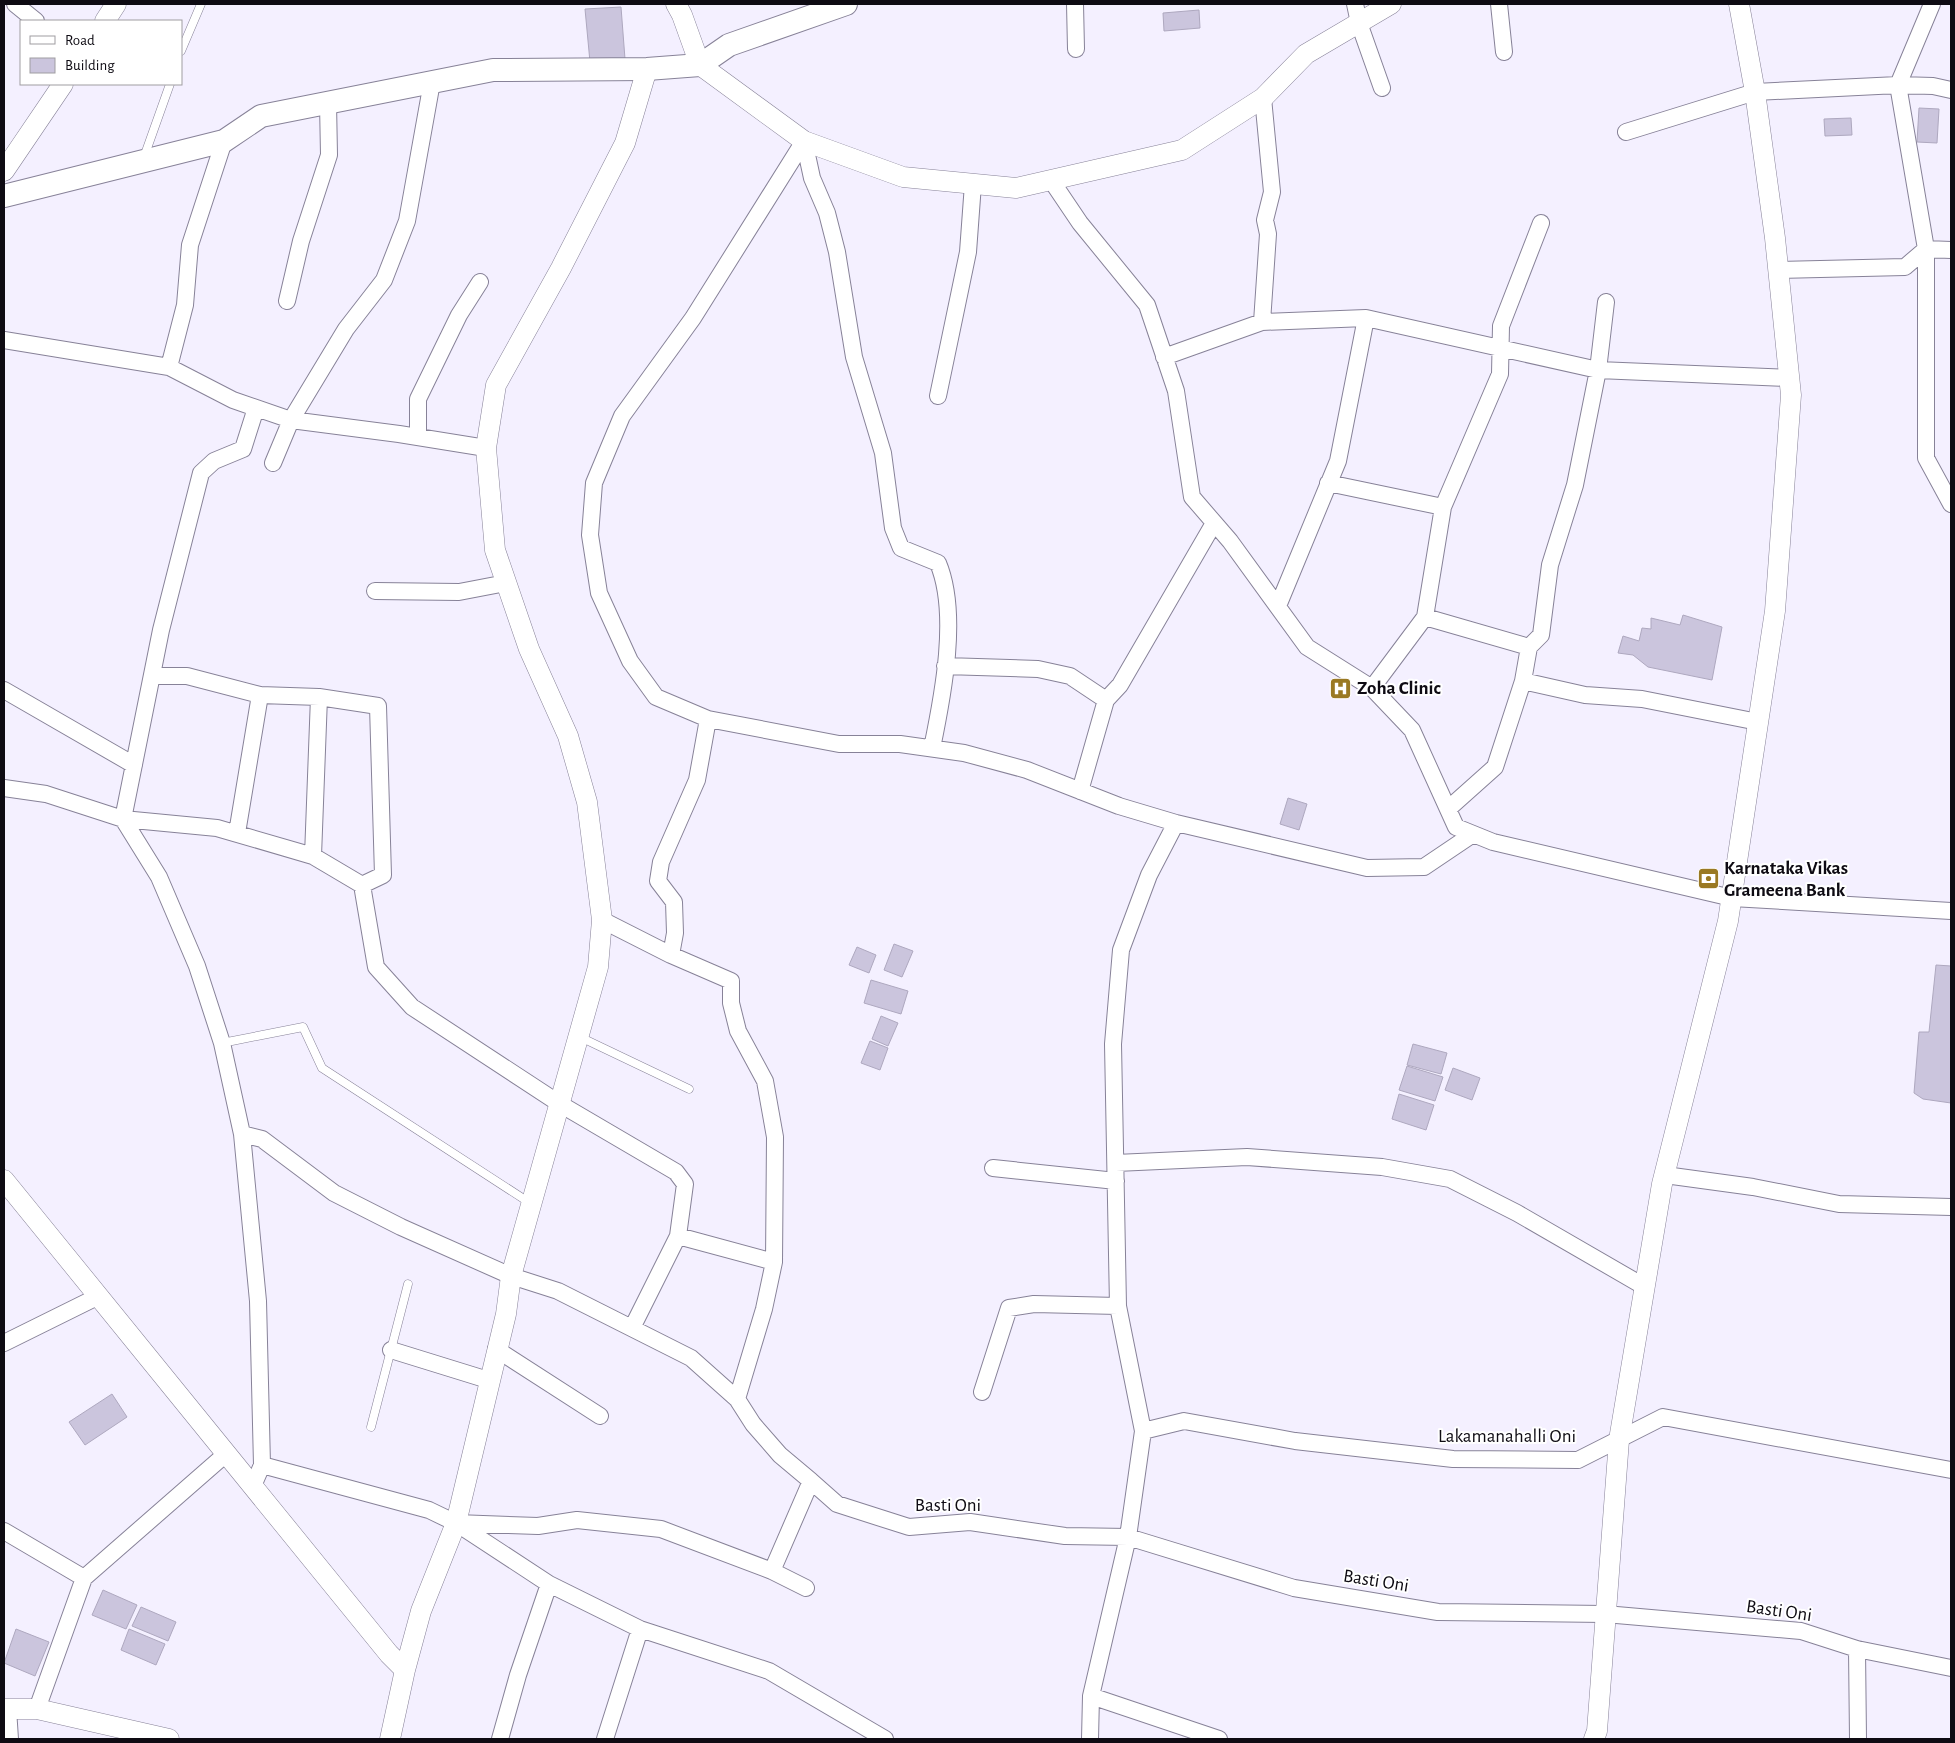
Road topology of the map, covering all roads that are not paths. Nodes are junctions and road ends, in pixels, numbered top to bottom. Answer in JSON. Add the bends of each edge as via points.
{"nodes":[{"id":1,"x":15,"y":4,"type":"edge"},
{"id":2,"x":116,"y":4,"type":"edge"},
{"id":3,"x":201,"y":4,"type":"edge"},
{"id":4,"x":676,"y":4,"type":"edge"},
{"id":5,"x":846,"y":4,"type":"edge"},
{"id":6,"x":1075,"y":4,"type":"edge"},
{"id":7,"x":1391,"y":4,"type":"edge"},
{"id":8,"x":1498,"y":4,"type":"edge"},
{"id":9,"x":1739,"y":4,"type":"edge"},
{"id":10,"x":1932,"y":4,"type":"edge"},
{"id":11,"x":1357,"y":13,"type":"edge"},
{"id":12,"x":35,"y":20,"type":"edge"},
{"id":13,"x":106,"y":20,"type":"edge"},
{"id":14,"x":182,"y":49,"type":"edge"},
{"id":15,"x":1076,"y":49,"type":"dead end"},
{"id":16,"x":1504,"y":52,"type":"dead end"},
{"id":17,"x":700,"y":65,"type":"junction"},
{"id":18,"x":647,"y":69,"type":"junction"},
{"id":19,"x":432,"y":82,"type":"junction"},
{"id":20,"x":61,"y":85,"type":"edge"},
{"id":21,"x":170,"y":85,"type":"edge"},
{"id":22,"x":1898,"y":85,"type":"junction"},
{"id":23,"x":1382,"y":88,"type":"dead end"},
{"id":24,"x":1951,"y":90,"type":"edge"},
{"id":25,"x":1755,"y":92,"type":"junction"},
{"id":26,"x":1263,"y":98,"type":"junction"},
{"id":27,"x":328,"y":103,"type":"junction"},
{"id":28,"x":1626,"y":132,"type":"dead end"},
{"id":29,"x":224,"y":141,"type":"junction"},
{"id":30,"x":804,"y":141,"type":"junction"},
{"id":31,"x":143,"y":161,"type":"junction"},
{"id":32,"x":4,"y":171,"type":"edge"},
{"id":33,"x":1051,"y":180,"type":"junction"},
{"id":34,"x":973,"y":184,"type":"junction"},
{"id":35,"x":4,"y":196,"type":"edge"},
{"id":36,"x":1541,"y":222,"type":"dead end"},
{"id":37,"x":1926,"y":249,"type":"junction"},
{"id":38,"x":1951,"y":250,"type":"edge"},
{"id":39,"x":1778,"y":270,"type":"junction"},
{"id":40,"x":480,"y":282,"type":"dead end"},
{"id":41,"x":287,"y":301,"type":"dead end"},
{"id":42,"x":1606,"y":302,"type":"dead end"},
{"id":43,"x":1366,"y":318,"type":"junction"},
{"id":44,"x":1262,"y":322,"type":"junction"},
{"id":45,"x":4,"y":340,"type":"edge"},
{"id":46,"x":1498,"y":347,"type":"junction"},
{"id":47,"x":1164,"y":357,"type":"junction"},
{"id":48,"x":169,"y":367,"type":"junction"},
{"id":49,"x":1598,"y":370,"type":"junction"},
{"id":50,"x":1789,"y":378,"type":"junction"},
{"id":51,"x":938,"y":396,"type":"dead end"},
{"id":52,"x":256,"y":408,"type":"junction"},
{"id":53,"x":291,"y":420,"type":"junction"},
{"id":54,"x":418,"y":437,"type":"junction"},
{"id":55,"x":486,"y":448,"type":"junction"},
{"id":56,"x":273,"y":463,"type":"dead end"},
{"id":57,"x":1328,"y":483,"type":"junction"},
{"id":58,"x":1951,"y":504,"type":"edge"},
{"id":59,"x":1443,"y":508,"type":"junction"},
{"id":60,"x":1214,"y":523,"type":"junction"},
{"id":61,"x":506,"y":583,"type":"junction"},
{"id":62,"x":375,"y":590,"type":"dead end"},
{"id":63,"x":1278,"y":606,"type":"junction"},
{"id":64,"x":1426,"y":617,"type":"junction"},
{"id":65,"x":1529,"y":648,"type":"junction"},
{"id":66,"x":945,"y":666,"type":"junction"},
{"id":67,"x":153,"y":676,"type":"junction"},
{"id":68,"x":1523,"y":681,"type":"junction"},
{"id":69,"x":1372,"y":688,"type":"junction"},
{"id":70,"x":4,"y":690,"type":"edge"},
{"id":71,"x":260,"y":695,"type":"junction"},
{"id":72,"x":319,"y":697,"type":"junction"},
{"id":73,"x":1106,"y":700,"type":"junction"},
{"id":74,"x":708,"y":720,"type":"junction"},
{"id":75,"x":1758,"y":722,"type":"junction"},
{"id":76,"x":932,"y":748,"type":"junction"},
{"id":77,"x":134,"y":765,"type":"junction"},
{"id":78,"x":4,"y":788,"type":"edge"},
{"id":79,"x":1080,"y":791,"type":"junction"},
{"id":80,"x":1448,"y":809,"type":"junction"},
{"id":81,"x":123,"y":819,"type":"junction"},
{"id":82,"x":1176,"y":823,"type":"junction"},
{"id":83,"x":237,"y":833,"type":"junction"},
{"id":84,"x":1473,"y":834,"type":"junction"},
{"id":85,"x":313,"y":856,"type":"junction"},
{"id":86,"x":362,"y":885,"type":"junction"},
{"id":87,"x":1732,"y":898,"type":"junction"},
{"id":88,"x":1951,"y":910,"type":"edge"},
{"id":89,"x":602,"y":920,"type":"junction"},
{"id":90,"x":671,"y":955,"type":"junction"},
{"id":91,"x":580,"y":1037,"type":"junction"},
{"id":92,"x":222,"y":1043,"type":"junction"},
{"id":93,"x":689,"y":1089,"type":"dead end"},
{"id":94,"x":560,"y":1104,"type":"junction"},
{"id":95,"x":242,"y":1134,"type":"junction"},
{"id":96,"x":1116,"y":1163,"type":"junction"},
{"id":97,"x":993,"y":1168,"type":"dead end"},
{"id":98,"x":1664,"y":1174,"type":"junction"},
{"id":99,"x":4,"y":1180,"type":"edge"},
{"id":100,"x":1116,"y":1181,"type":"junction"},
{"id":101,"x":532,"y":1204,"type":"junction"},
{"id":102,"x":1951,"y":1206,"type":"edge"},
{"id":103,"x":678,"y":1236,"type":"junction"},
{"id":104,"x":774,"y":1262,"type":"junction"},
{"id":105,"x":511,"y":1276,"type":"junction"},
{"id":106,"x":408,"y":1284,"type":"dead end"},
{"id":107,"x":1645,"y":1286,"type":"junction"},
{"id":108,"x":99,"y":1296,"type":"junction"},
{"id":109,"x":1118,"y":1306,"type":"junction"},
{"id":110,"x":632,"y":1328,"type":"junction"},
{"id":111,"x":4,"y":1343,"type":"edge"},
{"id":112,"x":496,"y":1349,"type":"junction"},
{"id":113,"x":391,"y":1350,"type":"junction"},
{"id":114,"x":488,"y":1380,"type":"junction"},
{"id":115,"x":982,"y":1392,"type":"dead end"},
{"id":116,"x":737,"y":1399,"type":"junction"},
{"id":117,"x":600,"y":1416,"type":"dead end"},
{"id":118,"x":371,"y":1427,"type":"dead end"},
{"id":119,"x":1143,"y":1431,"type":"junction"},
{"id":120,"x":1619,"y":1440,"type":"junction"},
{"id":121,"x":227,"y":1453,"type":"junction"},
{"id":122,"x":262,"y":1465,"type":"junction"},
{"id":123,"x":1951,"y":1470,"type":"edge"},
{"id":124,"x":811,"y":1481,"type":"junction"},
{"id":125,"x":253,"y":1486,"type":"junction"},
{"id":126,"x":456,"y":1523,"type":"junction"},
{"id":127,"x":4,"y":1531,"type":"edge"},
{"id":128,"x":1128,"y":1537,"type":"junction"},
{"id":129,"x":772,"y":1571,"type":"junction"},
{"id":130,"x":84,"y":1578,"type":"junction"},
{"id":131,"x":549,"y":1584,"type":"junction"},
{"id":132,"x":806,"y":1588,"type":"dead end"},
{"id":133,"x":1606,"y":1614,"type":"junction"},
{"id":134,"x":640,"y":1629,"type":"junction"},
{"id":135,"x":1858,"y":1649,"type":"junction"},
{"id":136,"x":1951,"y":1668,"type":"edge"},
{"id":137,"x":405,"y":1670,"type":"junction"},
{"id":138,"x":1091,"y":1696,"type":"junction"},
{"id":139,"x":6,"y":1709,"type":"edge"},
{"id":140,"x":37,"y":1709,"type":"junction"},
{"id":141,"x":10,"y":1739,"type":"edge"},
{"id":142,"x":169,"y":1739,"type":"edge"},
{"id":143,"x":390,"y":1739,"type":"edge"},
{"id":144,"x":500,"y":1739,"type":"edge"},
{"id":145,"x":605,"y":1739,"type":"edge"},
{"id":146,"x":885,"y":1739,"type":"edge"},
{"id":147,"x":1090,"y":1739,"type":"edge"},
{"id":148,"x":1219,"y":1739,"type":"edge"},
{"id":149,"x":1594,"y":1739,"type":"edge"},
{"id":150,"x":1858,"y":1739,"type":"edge"}],
"edges":[{"from":1,"to":12,"type":"street"},
{"from":2,"to":13,"type":"street"},
{"from":3,"to":14,"type":"lane"},
{"from":4,"to":17,"type":"street"},
{"from":5,"to":17,"type":"main road","via":[[729,45]]},
{"from":6,"to":15,"type":"street"},
{"from":7,"to":11,"type":"street"},
{"from":8,"to":16,"type":"street"},
{"from":9,"to":25,"type":"street"},
{"from":10,"to":22,"type":"street"},
{"from":11,"to":23,"type":"street"},
{"from":11,"to":26,"type":"street","via":[[1306,54]]},
{"from":17,"to":18,"type":"main road"},
{"from":17,"to":30,"type":"street"},
{"from":18,"to":19,"type":"main road","via":[[493,70]]},
{"from":18,"to":55,"type":"street","via":[[624,143],[496,385]]},
{"from":19,"to":27,"type":"main road"},
{"from":19,"to":53,"type":"street","via":[[407,221],[384,280],[346,329]]},
{"from":20,"to":32,"type":"street"},
{"from":21,"to":31,"type":"lane"},
{"from":22,"to":24,"type":"street"},
{"from":22,"to":25,"type":"street"},
{"from":22,"to":37,"type":"street"},
{"from":25,"to":28,"type":"street"},
{"from":25,"to":39,"type":"street"},
{"from":26,"to":33,"type":"street","via":[[1182,150]]},
{"from":26,"to":44,"type":"street","via":[[1272,192],[1265,220],[1268,234]]},
{"from":27,"to":29,"type":"main road","via":[[261,116]]},
{"from":27,"to":41,"type":"street","via":[[329,155],[301,241]]},
{"from":29,"to":31,"type":"main road"},
{"from":29,"to":48,"type":"street","via":[[190,245],[185,305]]},
{"from":30,"to":34,"type":"street","via":[[903,177]]},
{"from":30,"to":66,"type":"street","via":[[812,178],[827,213],[854,357],[883,452],[892,528],[901,548],[938,563],[946,581],[948,628]]},
{"from":30,"to":74,"type":"street","via":[[694,318],[622,416],[594,483],[590,535],[600,593],[630,661],[656,697]]},
{"from":31,"to":35,"type":"main road"},
{"from":33,"to":34,"type":"street","via":[[1016,188]]},
{"from":33,"to":47,"type":"street","via":[[1080,223],[1147,305]]},
{"from":34,"to":51,"type":"street","via":[[968,252]]},
{"from":36,"to":46,"type":"street","via":[[1501,326]]},
{"from":37,"to":38,"type":"street"},
{"from":37,"to":39,"type":"street","via":[[1905,267]]},
{"from":37,"to":58,"type":"street","via":[[1926,458]]},
{"from":39,"to":50,"type":"street"},
{"from":40,"to":54,"type":"street","via":[[459,315],[418,399]]},
{"from":42,"to":49,"type":"street"},
{"from":43,"to":44,"type":"street"},
{"from":43,"to":46,"type":"street"},
{"from":43,"to":57,"type":"street","via":[[1338,461]]},
{"from":44,"to":47,"type":"street"},
{"from":45,"to":48,"type":"street"},
{"from":46,"to":49,"type":"street"},
{"from":46,"to":59,"type":"street","via":[[1500,374]]},
{"from":47,"to":60,"type":"street","via":[[1176,390],[1192,497]]},
{"from":48,"to":52,"type":"street","via":[[233,400]]},
{"from":49,"to":50,"type":"street"},
{"from":49,"to":65,"type":"street","via":[[1575,485],[1550,565],[1541,635]]},
{"from":50,"to":75,"type":"street","via":[[1791,395],[1775,611]]},
{"from":52,"to":53,"type":"street"},
{"from":52,"to":67,"type":"street","via":[[243,449],[214,461],[201,473],[161,630]]},
{"from":53,"to":54,"type":"street"},
{"from":53,"to":56,"type":"street"},
{"from":54,"to":55,"type":"street"},
{"from":55,"to":61,"type":"street","via":[[495,550]]},
{"from":57,"to":59,"type":"street"},
{"from":57,"to":63,"type":"street"},
{"from":59,"to":64,"type":"street"},
{"from":60,"to":63,"type":"street"},
{"from":60,"to":73,"type":"street","via":[[1120,685]]},
{"from":61,"to":62,"type":"street","via":[[459,592]]},
{"from":61,"to":89,"type":"street","via":[[529,649],[568,736],[587,802]]},
{"from":63,"to":69,"type":"street","via":[[1308,647]]},
{"from":64,"to":65,"type":"street"},
{"from":64,"to":69,"type":"street"},
{"from":65,"to":68,"type":"street"},
{"from":66,"to":73,"type":"street","via":[[1038,669],[1070,676]]},
{"from":66,"to":76,"type":"street"},
{"from":67,"to":71,"type":"street","via":[[187,676]]},
{"from":67,"to":77,"type":"street"},
{"from":68,"to":75,"type":"street","via":[[1585,695],[1642,699]]},
{"from":68,"to":80,"type":"street","via":[[1495,767]]},
{"from":69,"to":80,"type":"street","via":[[1412,730]]},
{"from":70,"to":77,"type":"street"},
{"from":71,"to":72,"type":"street"},
{"from":71,"to":83,"type":"street"},
{"from":72,"to":85,"type":"street"},
{"from":72,"to":86,"type":"street","via":[[378,706],[383,875]]},
{"from":73,"to":79,"type":"street"},
{"from":74,"to":76,"type":"street","via":[[839,744],[900,744]]},
{"from":74,"to":90,"type":"street","via":[[697,780],[661,862],[658,882],[674,902],[675,934]]},
{"from":75,"to":87,"type":"street"},
{"from":76,"to":79,"type":"street","via":[[1026,770]]},
{"from":77,"to":81,"type":"street"},
{"from":78,"to":81,"type":"street","via":[[46,794]]},
{"from":79,"to":82,"type":"street"},
{"from":80,"to":84,"type":"street","via":[[1456,827]]},
{"from":81,"to":83,"type":"street","via":[[218,828]]},
{"from":81,"to":92,"type":"street","via":[[160,877],[197,966]]},
{"from":82,"to":84,"type":"street","via":[[1367,868],[1424,867]]},
{"from":82,"to":96,"type":"street","via":[[1149,875],[1121,950],[1113,1044]]},
{"from":83,"to":85,"type":"street"},
{"from":84,"to":87,"type":"street","via":[[1492,842]]},
{"from":85,"to":86,"type":"street"},
{"from":86,"to":94,"type":"street","via":[[376,967],[412,1007]]},
{"from":87,"to":88,"type":"street"},
{"from":87,"to":98,"type":"street"},
{"from":89,"to":90,"type":"street"},
{"from":89,"to":91,"type":"street","via":[[598,967]]},
{"from":90,"to":104,"type":"street","via":[[731,981],[731,1003],[738,1031],[765,1082],[775,1137]]},
{"from":91,"to":93,"type":"lane"},
{"from":91,"to":94,"type":"street"},
{"from":92,"to":95,"type":"street"},
{"from":92,"to":101,"type":"lane","via":[[303,1027],[322,1068]]},
{"from":94,"to":101,"type":"street"},
{"from":94,"to":103,"type":"street","via":[[676,1172],[685,1184]]},
{"from":95,"to":105,"type":"street","name":"Basti Oni","via":[[262,1139],[334,1193]]},
{"from":95,"to":122,"type":"street","via":[[258,1301]]},
{"from":96,"to":100,"type":"street"},
{"from":96,"to":107,"type":"street","via":[[1246,1157],[1382,1167],[1450,1179]]},
{"from":97,"to":100,"type":"street"},
{"from":98,"to":102,"type":"street","via":[[1839,1204]]},
{"from":98,"to":107,"type":"street"},
{"from":99,"to":108,"type":"street"},
{"from":100,"to":109,"type":"street"},
{"from":101,"to":105,"type":"street"},
{"from":103,"to":104,"type":"street"},
{"from":103,"to":110,"type":"street"},
{"from":104,"to":116,"type":"street","via":[[764,1309]]},
{"from":105,"to":110,"type":"street","name":"Basti Oni","via":[[558,1291]]},
{"from":105,"to":112,"type":"street","via":[[506,1314]]},
{"from":106,"to":113,"type":"lane"},
{"from":107,"to":120,"type":"street"},
{"from":108,"to":111,"type":"street"},
{"from":108,"to":121,"type":"street"},
{"from":109,"to":115,"type":"street","via":[[1034,1304],[1010,1308]]},
{"from":109,"to":119,"type":"street"},
{"from":110,"to":116,"type":"street","name":"Basti Oni","via":[[691,1358]]},
{"from":112,"to":114,"type":"street"},
{"from":112,"to":117,"type":"street"},
{"from":113,"to":114,"type":"street"},
{"from":113,"to":118,"type":"lane"},
{"from":114,"to":126,"type":"street"},
{"from":116,"to":124,"type":"street","name":"Basti Oni","via":[[780,1455]]},
{"from":119,"to":120,"type":"street","name":"Lakamanahalli Oni","via":[[1184,1421],[1295,1441],[1453,1459],[1578,1460]]},
{"from":119,"to":128,"type":"street"},
{"from":120,"to":123,"type":"street","name":"Lakamanahalli Oni","via":[[1662,1417]]},
{"from":120,"to":133,"type":"street"},
{"from":121,"to":125,"type":"street"},
{"from":121,"to":130,"type":"street"},
{"from":122,"to":125,"type":"street"},
{"from":122,"to":126,"type":"street","via":[[428,1510]]},
{"from":124,"to":128,"type":"street","name":"Basti Oni","via":[[836,1504],[909,1527],[970,1522],[1065,1536]]},
{"from":124,"to":129,"type":"street"},
{"from":125,"to":137,"type":"street"},
{"from":126,"to":129,"type":"street","via":[[538,1526],[577,1520],[661,1529]]},
{"from":126,"to":131,"type":"street"},
{"from":126,"to":137,"type":"street","via":[[422,1611]]},
{"from":127,"to":130,"type":"street"},
{"from":128,"to":133,"type":"street","name":"Basti Oni","via":[[1294,1588],[1429,1610]]},
{"from":128,"to":138,"type":"street"},
{"from":129,"to":132,"type":"street"},
{"from":130,"to":140,"type":"street"},
{"from":131,"to":134,"type":"street"},
{"from":131,"to":144,"type":"street"},
{"from":133,"to":135,"type":"street","name":"Basti Oni","via":[[1801,1631]]},
{"from":133,"to":149,"type":"street"},
{"from":134,"to":145,"type":"street"},
{"from":134,"to":146,"type":"street","via":[[768,1671]]},
{"from":135,"to":136,"type":"street","name":"Basti Oni"},
{"from":135,"to":150,"type":"street"},
{"from":137,"to":143,"type":"street"},
{"from":138,"to":147,"type":"street"},
{"from":138,"to":148,"type":"street"},
{"from":139,"to":140,"type":"street"},
{"from":139,"to":141,"type":"street"},
{"from":140,"to":142,"type":"street"}]}
